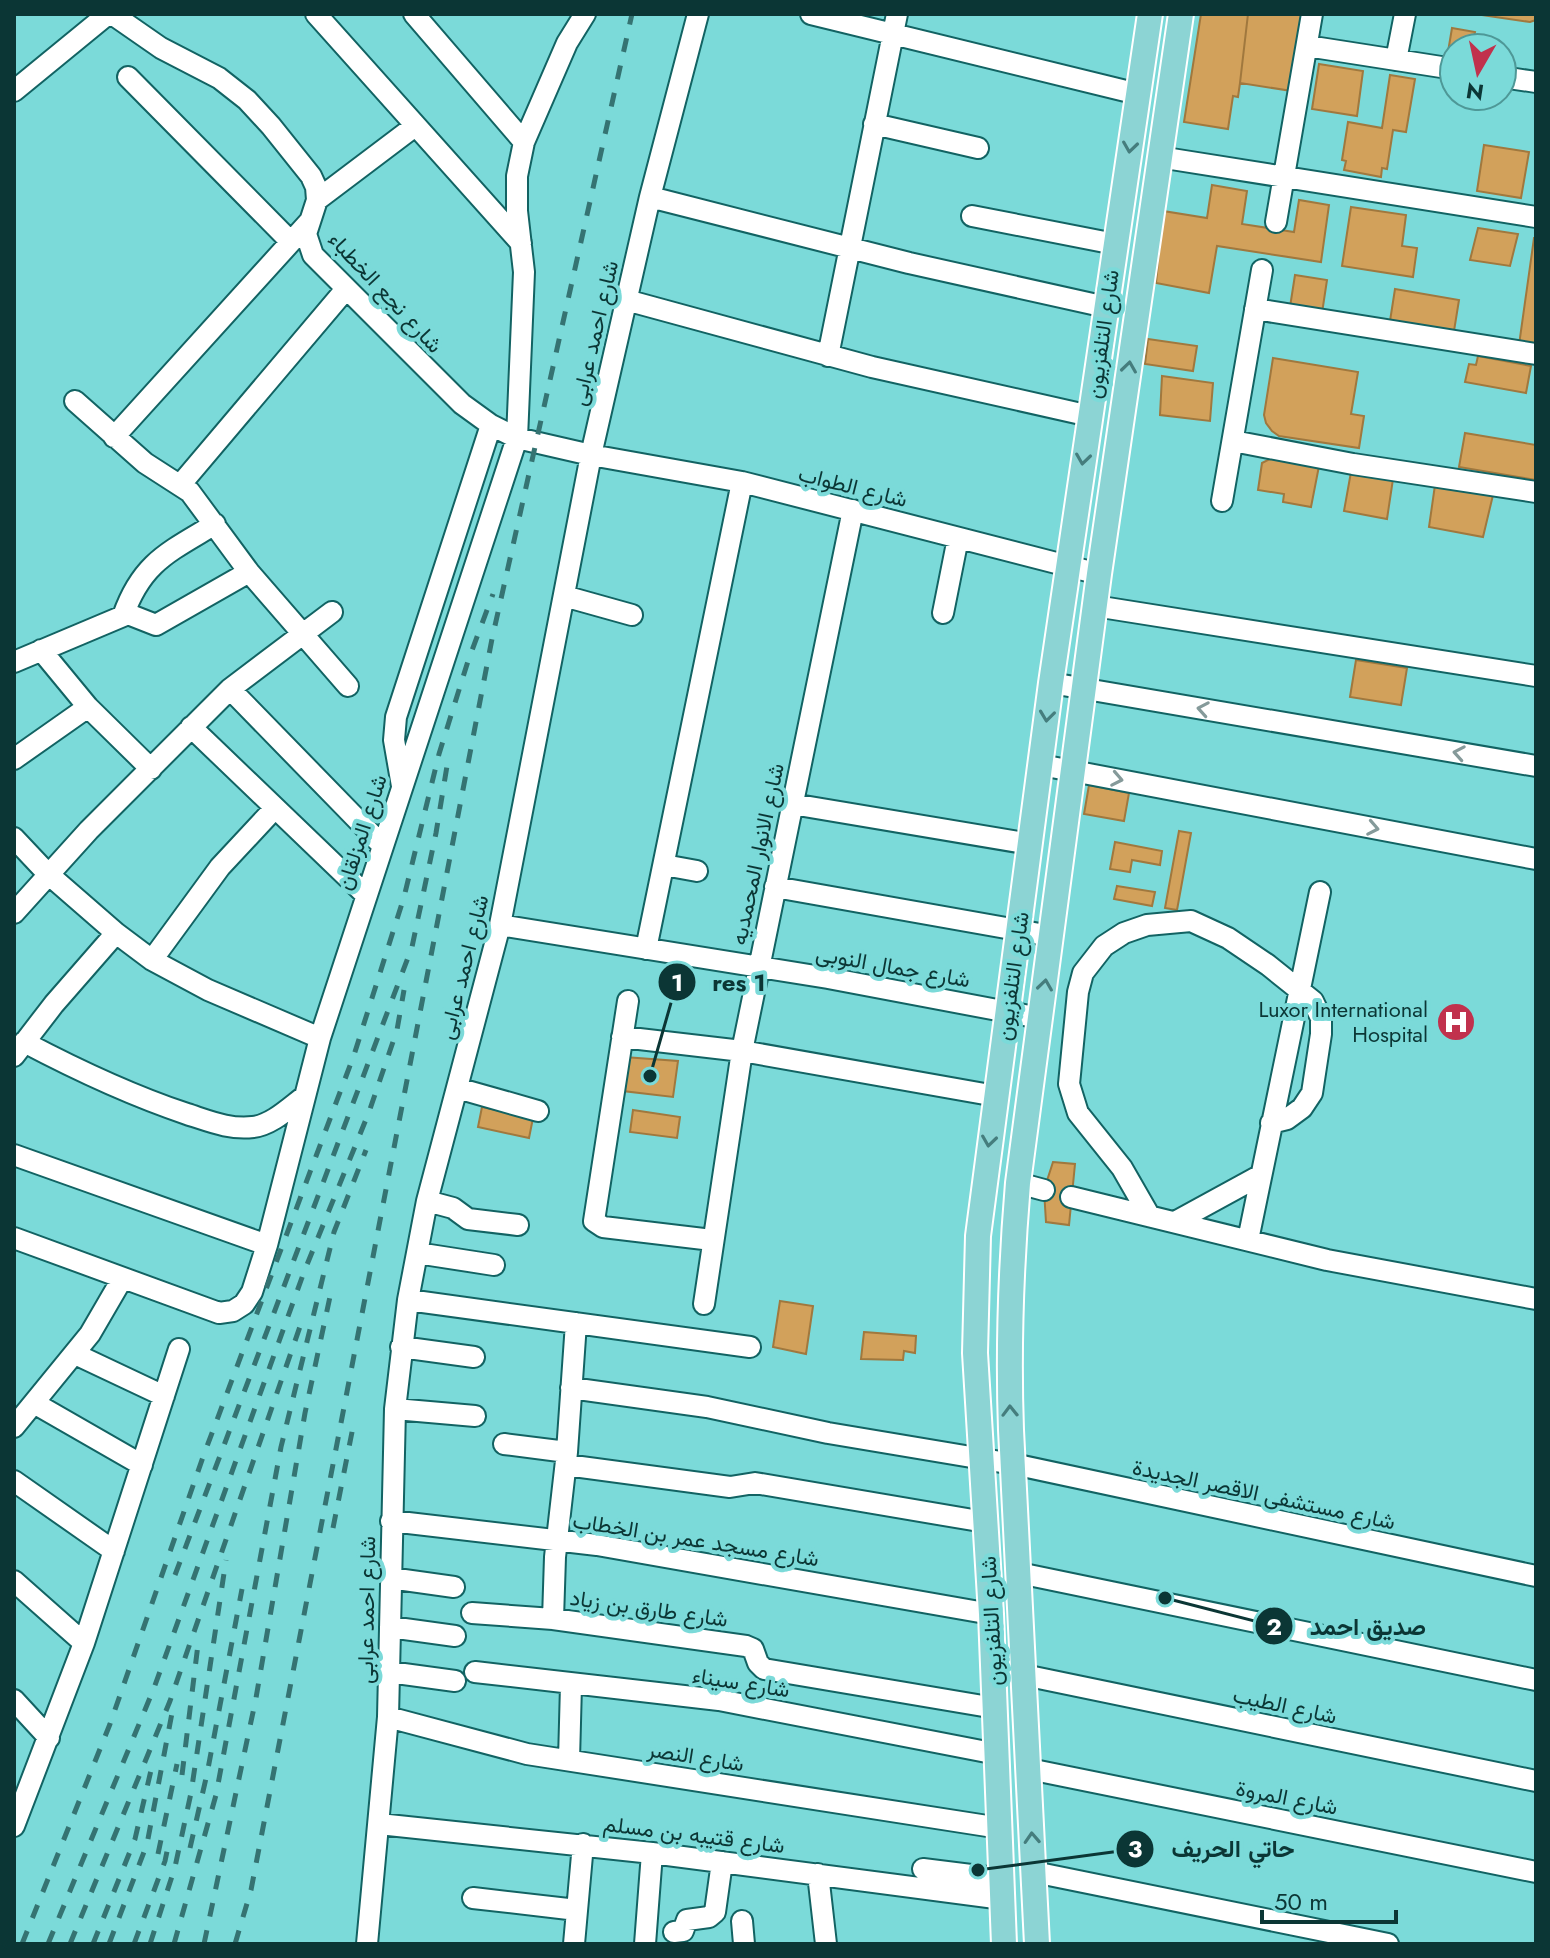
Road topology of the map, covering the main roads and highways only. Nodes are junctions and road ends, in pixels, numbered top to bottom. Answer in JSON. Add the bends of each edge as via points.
{"nodes":[{"id":1,"x":1150,"y":14,"type":"edge"},
{"id":2,"x":1181,"y":14,"type":"edge"},
{"id":3,"x":984,"y":1177,"type":"junction"},
{"id":4,"x":1018,"y":1183,"type":"junction"},
{"id":5,"x":984,"y":1495,"type":"junction"},
{"id":6,"x":1015,"y":1499,"type":"junction"},
{"id":7,"x":1004,"y":1944,"type":"edge"},
{"id":8,"x":1037,"y":1944,"type":"edge"}],
"edges":[{"from":1,"to":3,"type":"main road","name":"شارع التلفزيون","one_way":true},
{"from":4,"to":2,"type":"main road","name":"شارع التلفزيون","one_way":true},
{"from":3,"to":4,"type":"main road"},
{"from":3,"to":5,"type":"main road","name":"شارع التلفزيون","via":[[975,1294]]},
{"from":6,"to":4,"type":"main road","name":"شارع التلفزيون","one_way":true,"via":[[1009,1354]]},
{"from":5,"to":6,"type":"main road"},
{"from":5,"to":7,"type":"main road","name":"شارع التلفزيون"},
{"from":8,"to":6,"type":"main road","name":"شارع التلفزيون","one_way":true}]}
